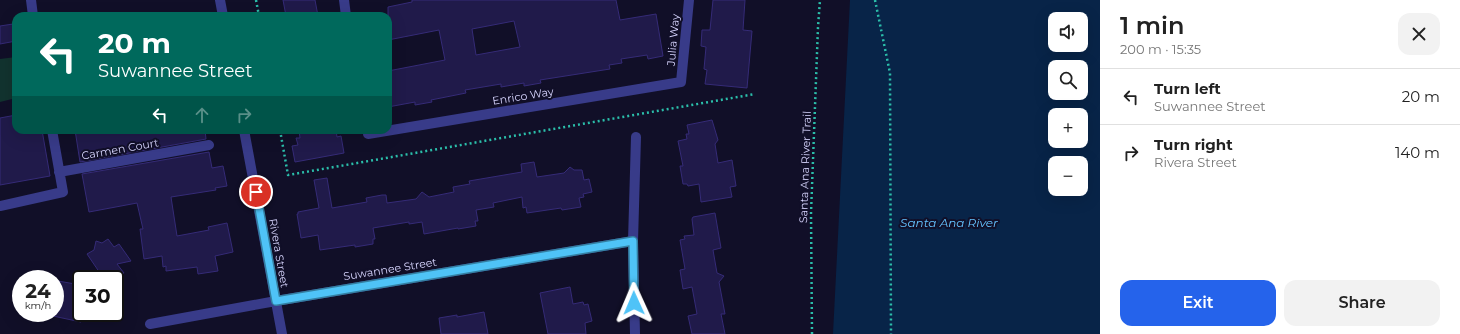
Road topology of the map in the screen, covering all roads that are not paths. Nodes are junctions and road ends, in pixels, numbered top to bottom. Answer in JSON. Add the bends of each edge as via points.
{"nodes":[{"id":1,"x":31,"y":0,"type":"edge"},
{"id":2,"x":220,"y":0,"type":"edge"},
{"id":3,"x":344,"y":0,"type":"edge"},
{"id":4,"x":688,"y":0,"type":"edge"},
{"id":5,"x":32,"y":12,"type":"edge"},
{"id":6,"x":222,"y":12,"type":"edge"},
{"id":7,"x":346,"y":12,"type":"edge"},
{"id":8,"x":681,"y":82,"type":"joint"},
{"id":9,"x":392,"y":128,"type":"edge"},
{"id":10,"x":53,"y":134,"type":"edge"},
{"id":11,"x":245,"y":134,"type":"edge"},
{"id":12,"x":636,"y":137,"type":"dead end"},
{"id":13,"x":208,"y":145,"type":"dead end"},
{"id":14,"x":59,"y":172,"type":"junction"},
{"id":15,"x":0,"y":206,"type":"edge"},
{"id":16,"x":633,"y":241,"type":"junction"},
{"id":17,"x":276,"y":301,"type":"junction"},
{"id":18,"x":150,"y":324,"type":"dead end"},
{"id":19,"x":282,"y":334,"type":"edge"},
{"id":20,"x":635,"y":334,"type":"edge"}],
"edges":[{"from":1,"to":5,"type":"street"},
{"from":2,"to":6,"type":"street"},
{"from":3,"to":7,"type":"street"},
{"from":4,"to":8,"type":"street","name":"Julia Way"},
{"from":8,"to":9,"type":"street","name":"Enrico Way"},
{"from":10,"to":14,"type":"street"},
{"from":11,"to":17,"type":"street","name":"Rivera Street"},
{"from":12,"to":16,"type":"street"},
{"from":13,"to":14,"type":"street","name":"Carmen Court"},
{"from":14,"to":15,"type":"street","via":[[63,192]]},
{"from":16,"to":17,"type":"street","name":"Suwannee Street"},
{"from":16,"to":20,"type":"street"},
{"from":17,"to":18,"type":"street","name":"Suwannee Street"},
{"from":17,"to":19,"type":"street","name":"Rivera Street"}]}
